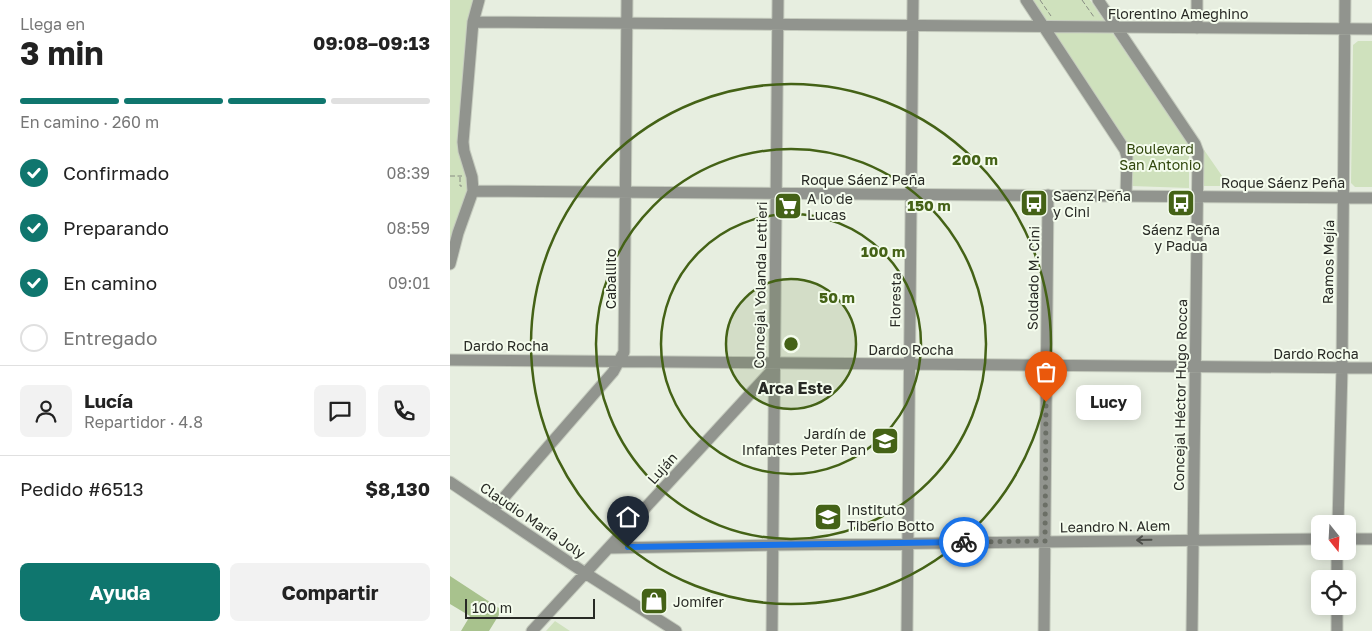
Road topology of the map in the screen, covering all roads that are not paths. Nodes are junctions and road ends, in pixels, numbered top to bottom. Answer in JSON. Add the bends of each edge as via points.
{"nodes":[{"id":1,"x":479,"y":0,"type":"edge"},
{"id":2,"x":627,"y":0,"type":"edge"},
{"id":3,"x":778,"y":0,"type":"edge"},
{"id":4,"x":913,"y":0,"type":"edge"},
{"id":5,"x":1026,"y":0,"type":"edge"},
{"id":6,"x":1098,"y":0,"type":"edge"},
{"id":7,"x":1197,"y":0,"type":"edge"},
{"id":8,"x":1345,"y":0,"type":"edge"},
{"id":9,"x":473,"y":22,"type":"junction"},
{"id":10,"x":627,"y":24,"type":"junction"},
{"id":11,"x":777,"y":25,"type":"junction"},
{"id":12,"x":913,"y":26,"type":"junction"},
{"id":13,"x":1043,"y":26,"type":"junction"},
{"id":14,"x":1117,"y":28,"type":"junction"},
{"id":15,"x":1197,"y":28,"type":"junction"},
{"id":16,"x":1345,"y":29,"type":"junction"},
{"id":17,"x":1372,"y":29,"type":"edge"},
{"id":18,"x":473,"y":191,"type":"junction"},
{"id":19,"x":625,"y":192,"type":"junction"},
{"id":20,"x":776,"y":193,"type":"junction"},
{"id":21,"x":911,"y":194,"type":"junction"},
{"id":22,"x":1048,"y":195,"type":"junction"},
{"id":23,"x":1126,"y":196,"type":"junction"},
{"id":24,"x":1197,"y":196,"type":"junction"},
{"id":25,"x":1343,"y":198,"type":"junction"},
{"id":26,"x":1372,"y":198,"type":"edge"},
{"id":27,"x":450,"y":264,"type":"edge"},
{"id":28,"x":450,"y":360,"type":"edge"},
{"id":29,"x":620,"y":361,"type":"junction"},
{"id":30,"x":910,"y":364,"type":"junction"},
{"id":31,"x":774,"y":366,"type":"junction"},
{"id":32,"x":1047,"y":366,"type":"junction"},
{"id":33,"x":1195,"y":367,"type":"junction"},
{"id":34,"x":1342,"y":368,"type":"junction"},
{"id":35,"x":1372,"y":368,"type":"edge"},
{"id":36,"x":450,"y":482,"type":"edge"},
{"id":37,"x":493,"y":510,"type":"junction"},
{"id":38,"x":1338,"y":515,"type":"edge"},
{"id":39,"x":1311,"y":539,"type":"edge"},
{"id":40,"x":1356,"y":539,"type":"edge"},
{"id":41,"x":1372,"y":539,"type":"edge"},
{"id":42,"x":1193,"y":540,"type":"junction"},
{"id":43,"x":1045,"y":541,"type":"junction"},
{"id":44,"x":908,"y":543,"type":"junction"},
{"id":45,"x":772,"y":545,"type":"junction"},
{"id":46,"x":610,"y":548,"type":"junction"},
{"id":47,"x":585,"y":573,"type":"junction"},
{"id":48,"x":1337,"y":615,"type":"edge"},
{"id":49,"x":532,"y":631,"type":"edge"},
{"id":50,"x":676,"y":631,"type":"edge"},
{"id":51,"x":772,"y":631,"type":"edge"},
{"id":52,"x":907,"y":631,"type":"edge"},
{"id":53,"x":1044,"y":631,"type":"edge"},
{"id":54,"x":1192,"y":631,"type":"edge"},
{"id":55,"x":1337,"y":631,"type":"edge"}],
"edges":[{"from":1,"to":9,"type":"street"},
{"from":2,"to":10,"type":"street","name":"Caballito"},
{"from":3,"to":11,"type":"street","name":"Concejal Yolanda Lettieri"},
{"from":4,"to":12,"type":"street","name":"Floresta"},
{"from":5,"to":13,"type":"street"},
{"from":6,"to":14,"type":"street"},
{"from":7,"to":15,"type":"street"},
{"from":8,"to":16,"type":"street","name":"Ramos Mejía"},
{"from":9,"to":10,"type":"street","name":"Florentino Ameghino"},
{"from":9,"to":18,"type":"street","via":[[463,142]]},
{"from":10,"to":11,"type":"street","name":"Florentino Ameghino"},
{"from":10,"to":19,"type":"street","name":"Caballito"},
{"from":11,"to":12,"type":"street","name":"Florentino Ameghino"},
{"from":11,"to":20,"type":"street","name":"Concejal Yolanda Lettieri"},
{"from":12,"to":13,"type":"street","name":"Florentino Ameghino"},
{"from":12,"to":21,"type":"street","name":"Floresta"},
{"from":13,"to":14,"type":"street","name":"Florentino Ameghino"},
{"from":13,"to":23,"type":"street","via":[[1125,150]]},
{"from":14,"to":15,"type":"street","name":"Florentino Ameghino"},
{"from":14,"to":24,"type":"street","name":"Concejal Héctor Hugo Rocca","via":[[1195,144],[1198,152]]},
{"from":15,"to":16,"type":"street","name":"Florentino Ameghino"},
{"from":16,"to":17,"type":"street","name":"Florentino Ameghino"},
{"from":16,"to":25,"type":"street","name":"Ramos Mejía"},
{"from":18,"to":19,"type":"street","name":"Roque Sáenz Peña"},
{"from":18,"to":27,"type":"street"},
{"from":19,"to":20,"type":"street","name":"Roque Sáenz Peña"},
{"from":19,"to":29,"type":"street","name":"Caballito","via":[[624,352]]},
{"from":20,"to":21,"type":"street","name":"Roque Sáenz Peña"},
{"from":20,"to":31,"type":"street","name":"Concejal Yolanda Lettieri"},
{"from":21,"to":22,"type":"street","name":"Roque Sáenz Peña"},
{"from":21,"to":30,"type":"street","name":"Floresta"},
{"from":22,"to":23,"type":"street","name":"Roque Sáenz Peña"},
{"from":22,"to":32,"type":"street","name":"Soldado M. Cini"},
{"from":23,"to":24,"type":"street","name":"Roque Sáenz Peña"},
{"from":24,"to":25,"type":"street","name":"Roque Sáenz Peña"},
{"from":24,"to":33,"type":"street","name":"Concejal Héctor Hugo Rocca"},
{"from":25,"to":26,"type":"street","name":"Roque Sáenz Peña"},
{"from":25,"to":34,"type":"street","name":"Ramos Mejía"},
{"from":28,"to":29,"type":"street","name":"Dardo Rocha"},
{"from":29,"to":31,"type":"street","name":"Dardo Rocha"},
{"from":29,"to":37,"type":"street","name":"Caballito"},
{"from":30,"to":31,"type":"street","name":"Dardo Rocha"},
{"from":30,"to":32,"type":"street","name":"Dardo Rocha"},
{"from":30,"to":44,"type":"street","name":"Floresta"},
{"from":31,"to":45,"type":"street","name":"Concejal Yolanda Lettieri"},
{"from":31,"to":46,"type":"street","name":"Luján"},
{"from":32,"to":33,"type":"street","name":"Dardo Rocha"},
{"from":32,"to":43,"type":"street","name":"Soldado M. Cini"},
{"from":33,"to":34,"type":"street","name":"Dardo Rocha"},
{"from":33,"to":42,"type":"street","name":"Concejal Héctor Hugo Rocca"},
{"from":34,"to":35,"type":"street","name":"Dardo Rocha"},
{"from":34,"to":38,"type":"street","name":"Ramos Mejía"},
{"from":36,"to":37,"type":"street","name":"Claudio María Joly"},
{"from":37,"to":47,"type":"street","name":"Claudio María Joly"},
{"from":39,"to":42,"type":"street","name":"Leandro N. Alem"},
{"from":40,"to":41,"type":"street"},
{"from":42,"to":43,"type":"street","name":"Leandro N. Alem","one_way":true},
{"from":42,"to":54,"type":"street","name":"Concejal Héctor Hugo Rocca"},
{"from":43,"to":44,"type":"street","name":"Leandro N. Alem"},
{"from":43,"to":53,"type":"street","name":"Soldado M. Cini"},
{"from":44,"to":45,"type":"street","name":"Leandro N. Alem"},
{"from":44,"to":52,"type":"street","name":"Floresta"},
{"from":45,"to":46,"type":"street","name":"Leandro N. Alem"},
{"from":45,"to":51,"type":"street","name":"Concejal Yolanda Lettieri"},
{"from":46,"to":47,"type":"street","name":"Luján"},
{"from":47,"to":49,"type":"street","name":"Luján"},
{"from":47,"to":50,"type":"street","name":"Claudio María Joly"},
{"from":48,"to":55,"type":"street"}]}
